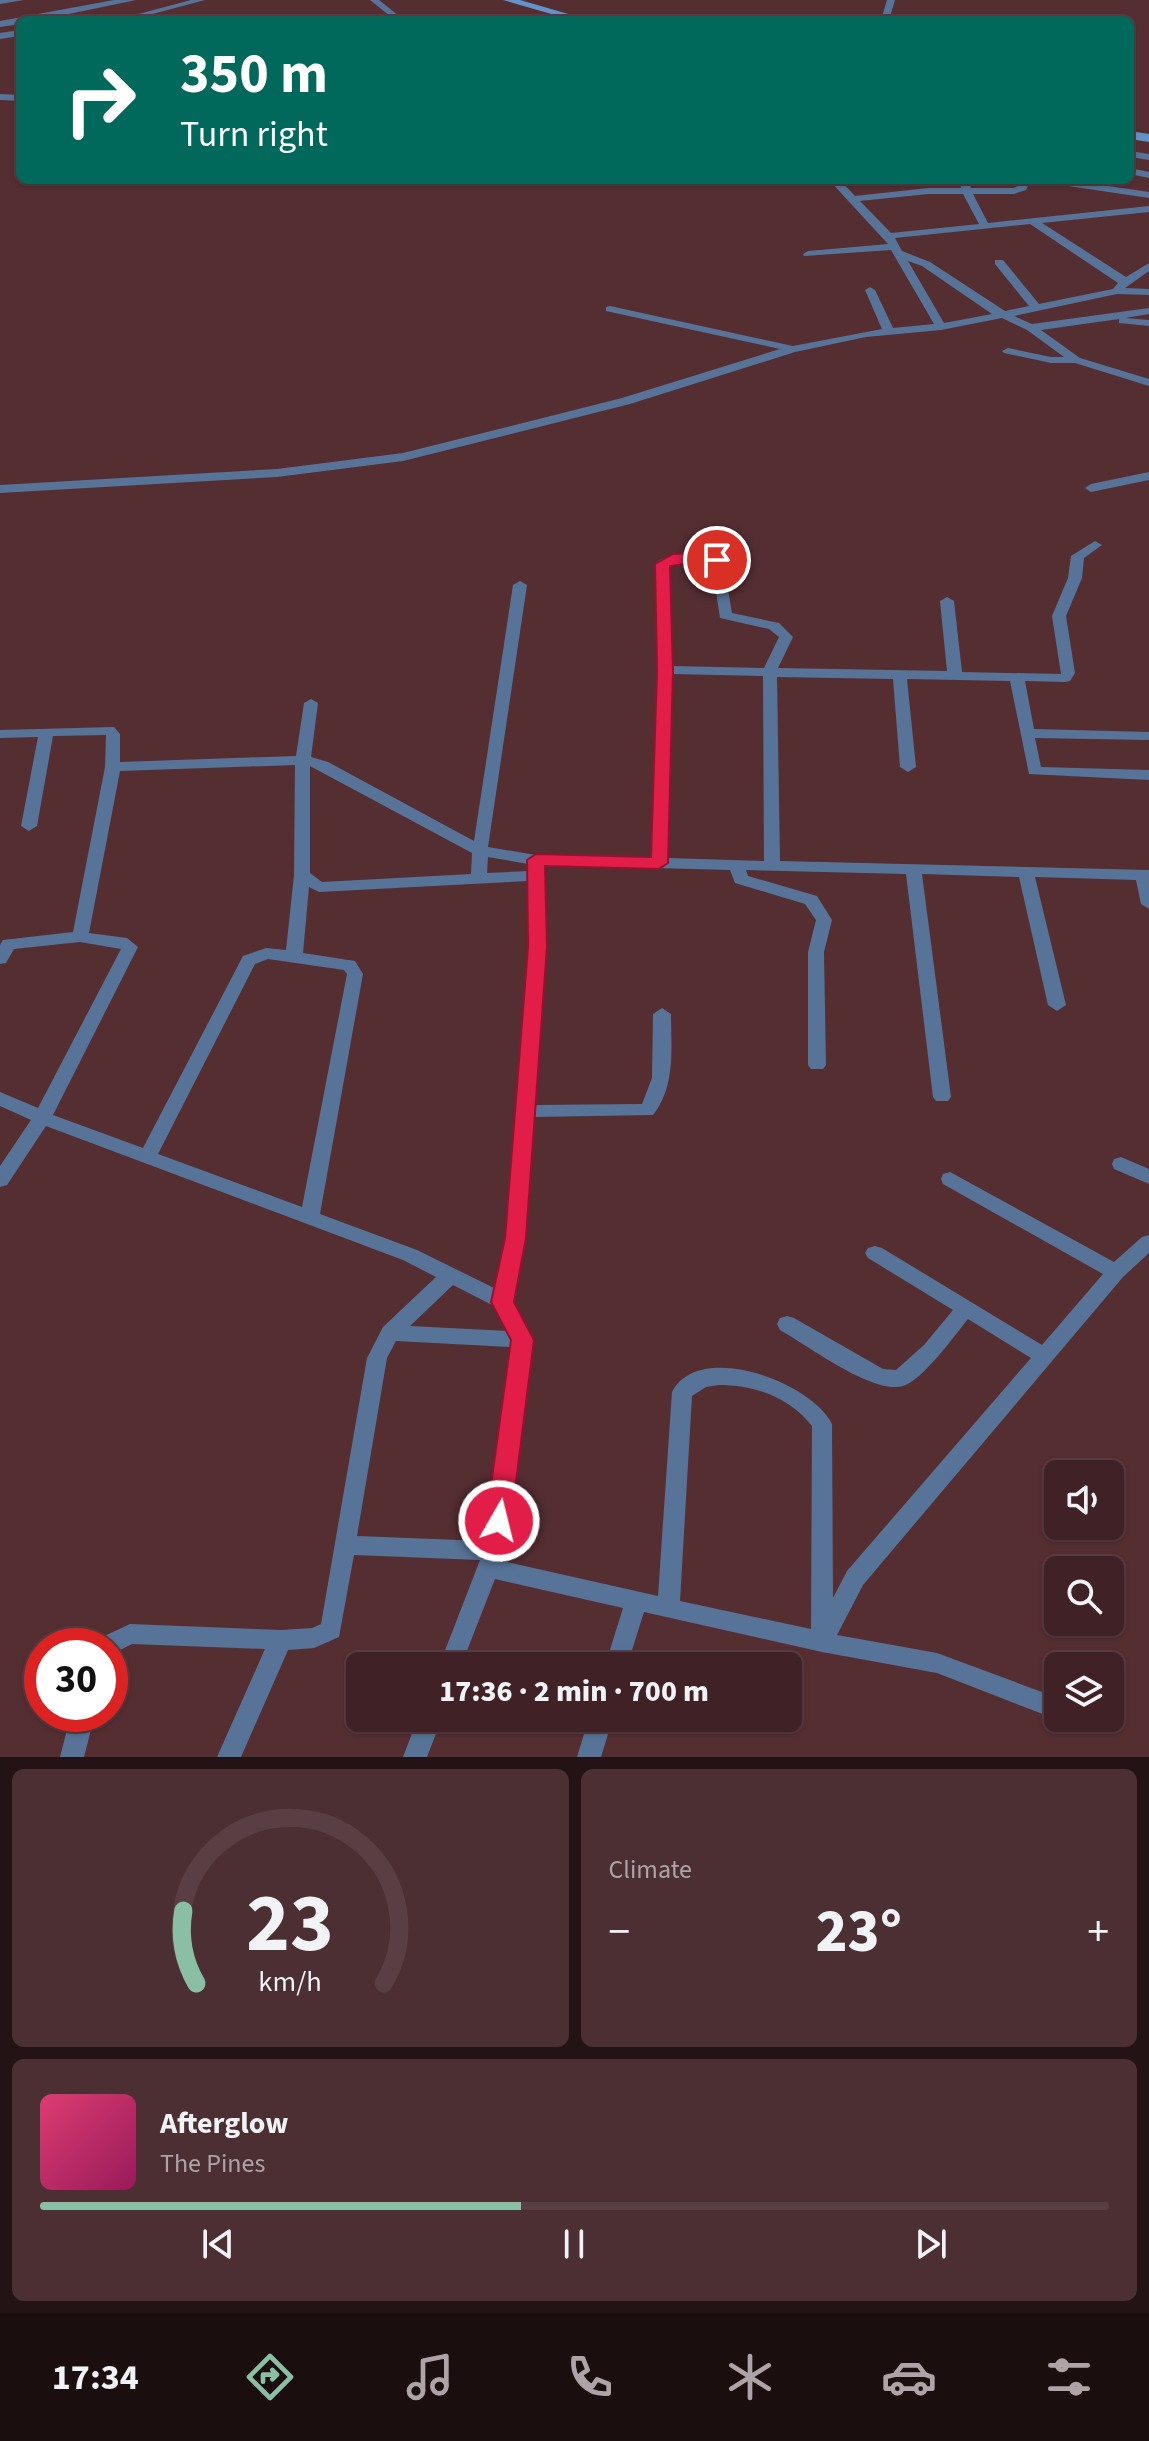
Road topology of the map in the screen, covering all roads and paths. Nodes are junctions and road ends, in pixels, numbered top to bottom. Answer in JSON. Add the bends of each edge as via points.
{"nodes":[{"id":1,"x":20,"y":0,"type":"edge"},
{"id":2,"x":131,"y":0,"type":"edge"},
{"id":3,"x":197,"y":0,"type":"edge"},
{"id":4,"x":374,"y":0,"type":"edge"},
{"id":5,"x":508,"y":0,"type":"edge"},
{"id":6,"x":0,"y":2,"type":"edge"},
{"id":7,"x":44,"y":16,"type":"edge"},
{"id":8,"x":135,"y":16,"type":"edge"},
{"id":9,"x":395,"y":16,"type":"edge"},
{"id":10,"x":569,"y":16,"type":"edge"},
{"id":11,"x":838,"y":184,"type":"edge"},
{"id":12,"x":1024,"y":184,"type":"edge"},
{"id":13,"x":1074,"y":184,"type":"edge"},
{"id":14,"x":965,"y":185,"type":"edge"},
{"id":15,"x":1100,"y":188,"type":"junction"},
{"id":16,"x":1149,"y":195,"type":"edge"},
{"id":17,"x":851,"y":199,"type":"junction"},
{"id":18,"x":1149,"y":209,"type":"edge"},
{"id":19,"x":1116,"y":212,"type":"junction"},
{"id":20,"x":1033,"y":222,"type":"junction"},
{"id":21,"x":986,"y":227,"type":"junction"},
{"id":22,"x":888,"y":236,"type":"junction"},
{"id":23,"x":895,"y":250,"type":"junction"},
{"id":24,"x":808,"y":254,"type":"dead end"},
{"id":25,"x":999,"y":262,"type":"dead end"},
{"id":26,"x":1149,"y":266,"type":"edge"},
{"id":27,"x":1120,"y":287,"type":"junction"},
{"id":28,"x":870,"y":290,"type":"dead end"},
{"id":29,"x":1149,"y":292,"type":"edge"},
{"id":30,"x":610,"y":309,"type":"dead end"},
{"id":31,"x":1037,"y":309,"type":"junction"},
{"id":32,"x":1149,"y":311,"type":"edge"},
{"id":33,"x":1005,"y":316,"type":"junction"},
{"id":34,"x":1089,"y":318,"type":"junction"},
{"id":35,"x":1149,"y":323,"type":"edge"},
{"id":36,"x":941,"y":327,"type":"junction"},
{"id":37,"x":1031,"y":328,"type":"junction"},
{"id":38,"x":889,"y":332,"type":"junction"},
{"id":39,"x":793,"y":349,"type":"junction"},
{"id":40,"x":1008,"y":351,"type":"dead end"},
{"id":41,"x":1076,"y":360,"type":"junction"},
{"id":42,"x":1149,"y":369,"type":"edge"},
{"id":43,"x":1132,"y":379,"type":"junction"},
{"id":44,"x":1149,"y":383,"type":"edge"},
{"id":45,"x":1149,"y":476,"type":"edge"},
{"id":46,"x":1091,"y":488,"type":"dead end"},
{"id":47,"x":0,"y":489,"type":"edge"},
{"id":48,"x":1095,"y":545,"type":"dead end"},
{"id":49,"x":520,"y":585,"type":"dead end"},
{"id":50,"x":947,"y":601,"type":"dead end"},
{"id":51,"x":665,"y":670,"type":"junction"},
{"id":52,"x":770,"y":671,"type":"junction"},
{"id":53,"x":900,"y":675,"type":"junction"},
{"id":54,"x":955,"y":677,"type":"junction"},
{"id":55,"x":1017,"y":679,"type":"junction"},
{"id":56,"x":311,"y":703,"type":"dead end"},
{"id":57,"x":46,"y":732,"type":"junction"},
{"id":58,"x":1028,"y":733,"type":"junction"},
{"id":59,"x":0,"y":734,"type":"edge"},
{"id":60,"x":1149,"y":736,"type":"edge"},
{"id":61,"x":303,"y":760,"type":"junction"},
{"id":62,"x":113,"y":767,"type":"junction"},
{"id":63,"x":908,"y":767,"type":"dead end"},
{"id":64,"x":1149,"y":775,"type":"edge"},
{"id":65,"x":29,"y":826,"type":"dead end"},
{"id":66,"x":480,"y":851,"type":"junction"},
{"id":67,"x":659,"y":863,"type":"junction"},
{"id":68,"x":736,"y":865,"type":"junction"},
{"id":69,"x":772,"y":866,"type":"junction"},
{"id":70,"x":536,"y":868,"type":"junction"},
{"id":71,"x":914,"y":871,"type":"junction"},
{"id":72,"x":1026,"y":871,"type":"junction"},
{"id":73,"x":302,"y":875,"type":"junction"},
{"id":74,"x":1146,"y":875,"type":"edge"},
{"id":75,"x":479,"y":879,"type":"junction"},
{"id":76,"x":1149,"y":904,"type":"edge"},
{"id":77,"x":80,"y":937,"type":"junction"},
{"id":78,"x":294,"y":957,"type":"junction"},
{"id":79,"x":0,"y":959,"type":"edge"},
{"id":80,"x":1057,"y":1005,"type":"dead end"},
{"id":81,"x":662,"y":1014,"type":"dead end"},
{"id":82,"x":817,"y":1065,"type":"dead end"},
{"id":83,"x":942,"y":1097,"type":"dead end"},
{"id":84,"x":0,"y":1098,"type":"edge"},
{"id":85,"x":524,"y":1111,"type":"junction"},
{"id":86,"x":42,"y":1118,"type":"junction"},
{"id":87,"x":148,"y":1156,"type":"junction"},
{"id":88,"x":1121,"y":1164,"type":"dead end"},
{"id":89,"x":1149,"y":1177,"type":"edge"},
{"id":90,"x":950,"y":1179,"type":"dead end"},
{"id":91,"x":0,"y":1180,"type":"edge"},
{"id":92,"x":310,"y":1217,"type":"junction"},
{"id":93,"x":1149,"y":1242,"type":"edge"},
{"id":94,"x":875,"y":1253,"type":"dead end"},
{"id":95,"x":443,"y":1270,"type":"junction"},
{"id":96,"x":1116,"y":1272,"type":"junction"},
{"id":97,"x":503,"y":1302,"type":"junction"},
{"id":98,"x":967,"y":1307,"type":"junction"},
{"id":99,"x":787,"y":1324,"type":"dead end"},
{"id":100,"x":390,"y":1333,"type":"junction"},
{"id":101,"x":522,"y":1340,"type":"junction"},
{"id":102,"x":1046,"y":1357,"type":"junction"},
{"id":103,"x":345,"y":1545,"type":"junction"},
{"id":104,"x":491,"y":1560,"type":"junction"},
{"id":105,"x":637,"y":1599,"type":"junction"},
{"id":106,"x":669,"y":1606,"type":"junction"},
{"id":107,"x":128,"y":1635,"type":"edge"},
{"id":108,"x":281,"y":1640,"type":"junction"},
{"id":109,"x":822,"y":1642,"type":"junction"},
{"id":110,"x":455,"y":1652,"type":"edge"},
{"id":111,"x":620,"y":1652,"type":"edge"},
{"id":112,"x":1044,"y":1704,"type":"edge"},
{"id":113,"x":78,"y":1732,"type":"edge"},
{"id":114,"x":425,"y":1732,"type":"edge"},
{"id":115,"x":597,"y":1732,"type":"edge"},
{"id":116,"x":72,"y":1757,"type":"edge"},
{"id":117,"x":229,"y":1757,"type":"edge"},
{"id":118,"x":415,"y":1757,"type":"edge"},
{"id":119,"x":589,"y":1757,"type":"edge"}],
"edges":[{"from":1,"to":6,"type":"street"},
{"from":2,"to":7,"type":"street"},
{"from":3,"to":8,"type":"street"},
{"from":4,"to":9,"type":"street"},
{"from":5,"to":10,"type":"main road"},
{"from":11,"to":17,"type":"street"},
{"from":12,"to":14,"type":"street","via":[[1014,191]]},
{"from":13,"to":15,"type":"street"},
{"from":14,"to":17,"type":"street"},
{"from":14,"to":21,"type":"street"},
{"from":15,"to":16,"type":"street"},
{"from":15,"to":19,"type":"street"},
{"from":17,"to":22,"type":"street"},
{"from":18,"to":19,"type":"street"},
{"from":19,"to":20,"type":"street"},
{"from":20,"to":21,"type":"street"},
{"from":20,"to":27,"type":"street"},
{"from":21,"to":22,"type":"street"},
{"from":22,"to":23,"type":"street"},
{"from":23,"to":24,"type":"street"},
{"from":23,"to":33,"type":"street"},
{"from":23,"to":36,"type":"street"},
{"from":25,"to":31,"type":"street"},
{"from":26,"to":27,"type":"street"},
{"from":27,"to":29,"type":"street"},
{"from":27,"to":31,"type":"street"},
{"from":28,"to":38,"type":"street"},
{"from":30,"to":39,"type":"street"},
{"from":31,"to":33,"type":"street"},
{"from":32,"to":34,"type":"street"},
{"from":33,"to":36,"type":"street"},
{"from":33,"to":37,"type":"street"},
{"from":34,"to":35,"type":"street"},
{"from":34,"to":37,"type":"street"},
{"from":36,"to":38,"type":"street"},
{"from":37,"to":41,"type":"street"},
{"from":38,"to":39,"type":"street"},
{"from":39,"to":47,"type":"street","via":[[626,401],[403,457],[277,473]]},
{"from":40,"to":41,"type":"street"},
{"from":41,"to":43,"type":"street"},
{"from":42,"to":43,"type":"street"},
{"from":43,"to":44,"type":"street"},
{"from":45,"to":46,"type":"street"},
{"from":48,"to":55,"type":"street","via":[[1078,556],[1059,616],[1068,673],[1065,678]]},
{"from":49,"to":66,"type":"street"},
{"from":50,"to":54,"type":"street"},
{"from":51,"to":52,"type":"street"},
{"from":51,"to":52,"type":"street","via":[[663,564],[673,558],[710,557],[718,564],[725,615],[775,626],[786,637]]},
{"from":51,"to":67,"type":"street"},
{"from":52,"to":53,"type":"street"},
{"from":52,"to":69,"type":"street"},
{"from":53,"to":54,"type":"street"},
{"from":53,"to":63,"type":"street"},
{"from":54,"to":55,"type":"street"},
{"from":55,"to":58,"type":"street"},
{"from":56,"to":61,"type":"street"},
{"from":57,"to":59,"type":"street"},
{"from":57,"to":62,"type":"street","via":[[109,730]]},
{"from":57,"to":65,"type":"street"},
{"from":58,"to":60,"type":"street"},
{"from":58,"to":64,"type":"street","via":[[1034,771]]},
{"from":61,"to":62,"type":"street"},
{"from":61,"to":66,"type":"street","via":[[323,765]]},
{"from":61,"to":73,"type":"street"},
{"from":62,"to":77,"type":"street"},
{"from":66,"to":70,"type":"street"},
{"from":66,"to":75,"type":"street"},
{"from":67,"to":68,"type":"street"},
{"from":67,"to":70,"type":"street"},
{"from":68,"to":69,"type":"street"},
{"from":68,"to":82,"type":"street","via":[[741,879],[811,900],[824,920],[816,952]]},
{"from":69,"to":71,"type":"street"},
{"from":70,"to":75,"type":"street"},
{"from":70,"to":85,"type":"street","via":[[538,947]]},
{"from":71,"to":72,"type":"street"},
{"from":71,"to":83,"type":"street"},
{"from":72,"to":74,"type":"street"},
{"from":72,"to":80,"type":"street"},
{"from":73,"to":75,"type":"street","via":[[319,887]]},
{"from":73,"to":78,"type":"street"},
{"from":74,"to":76,"type":"street"},
{"from":77,"to":79,"type":"street","via":[[9,944]]},
{"from":77,"to":86,"type":"street","via":[[130,947]]},
{"from":78,"to":87,"type":"street","via":[[266,953],[242,969]]},
{"from":78,"to":92,"type":"street","via":[[349,965],[355,974]]},
{"from":81,"to":85,"type":"street","via":[[659,1080],[655,1103],[647,1110]]},
{"from":84,"to":86,"type":"street"},
{"from":85,"to":97,"type":"street","via":[[514,1245]]},
{"from":86,"to":87,"type":"street"},
{"from":86,"to":91,"type":"street"},
{"from":87,"to":92,"type":"street"},
{"from":88,"to":89,"type":"street"},
{"from":90,"to":96,"type":"street"},
{"from":92,"to":95,"type":"street"},
{"from":93,"to":96,"type":"street"},
{"from":94,"to":98,"type":"street"},
{"from":95,"to":97,"type":"street"},
{"from":95,"to":100,"type":"street"},
{"from":96,"to":102,"type":"street"},
{"from":97,"to":101,"type":"street"},
{"from":98,"to":99,"type":"street","via":[[900,1379],[879,1377]]},
{"from":98,"to":102,"type":"street"},
{"from":100,"to":101,"type":"street"},
{"from":100,"to":103,"type":"street","via":[[377,1358]]},
{"from":101,"to":104,"type":"street"},
{"from":102,"to":109,"type":"street","via":[[855,1578]]},
{"from":103,"to":104,"type":"street"},
{"from":103,"to":108,"type":"street","via":[[331,1630],[314,1638]]},
{"from":104,"to":105,"type":"street"},
{"from":104,"to":110,"type":"street"},
{"from":105,"to":106,"type":"street"},
{"from":105,"to":111,"type":"street"},
{"from":106,"to":109,"type":"street"},
{"from":106,"to":109,"type":"street","via":[[682,1392],[702,1379],[731,1376],[778,1389],[812,1408],[822,1424]]},
{"from":107,"to":108,"type":"street"},
{"from":108,"to":117,"type":"street"},
{"from":109,"to":112,"type":"street","via":[[937,1663]]},
{"from":113,"to":116,"type":"street"},
{"from":114,"to":118,"type":"street"},
{"from":115,"to":119,"type":"street"}]}
